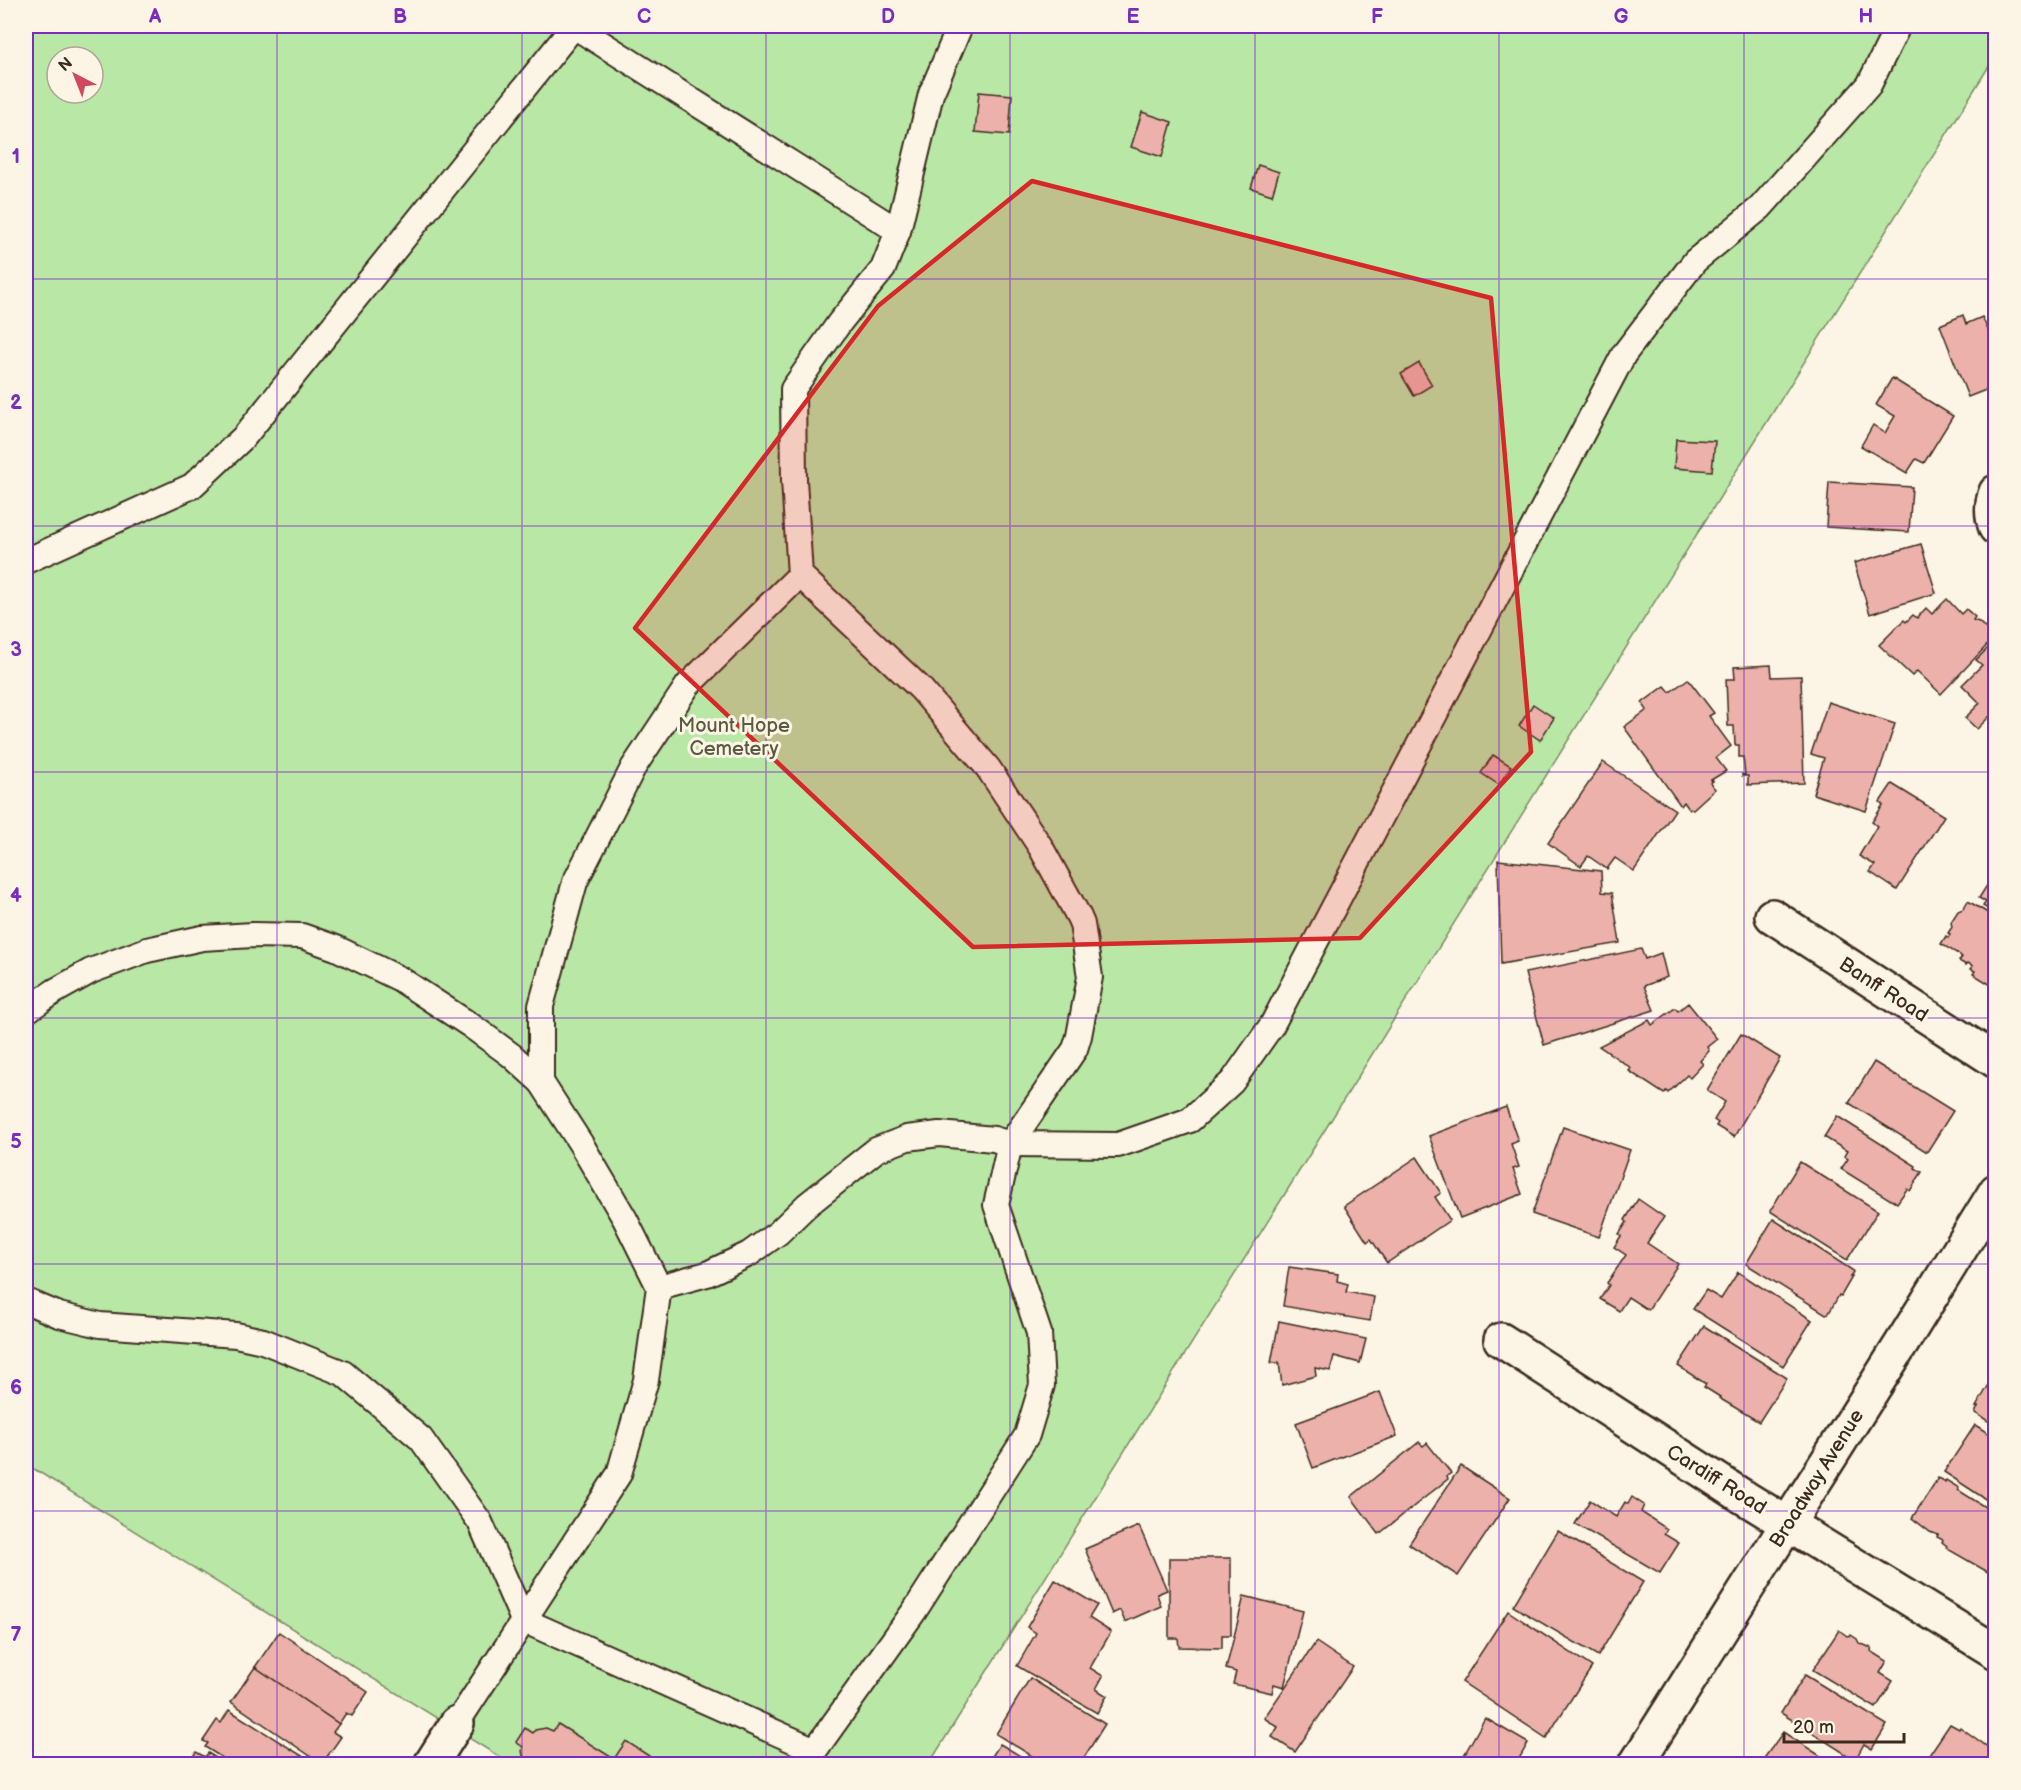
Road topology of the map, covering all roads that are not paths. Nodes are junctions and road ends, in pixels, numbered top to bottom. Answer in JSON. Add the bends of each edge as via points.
{"nodes":[{"id":1,"x":574,"y":26,"type":"edge"},
{"id":2,"x":960,"y":26,"type":"edge"},
{"id":3,"x":1898,"y":26,"type":"edge"},
{"id":4,"x":898,"y":231,"type":"junction"},
{"id":5,"x":1995,"y":492,"type":"edge"},
{"id":6,"x":1995,"y":528,"type":"edge"},
{"id":7,"x":26,"y":561,"type":"edge"},
{"id":8,"x":800,"y":575,"type":"junction"},
{"id":9,"x":1772,"y":916,"type":"dead end"},
{"id":10,"x":26,"y":1011,"type":"edge"},
{"id":11,"x":1995,"y":1061,"type":"edge"},
{"id":12,"x":541,"y":1082,"type":"junction"},
{"id":13,"x":1010,"y":1144,"type":"junction"},
{"id":14,"x":1995,"y":1191,"type":"edge"},
{"id":15,"x":659,"y":1287,"type":"junction"},
{"id":16,"x":26,"y":1301,"type":"edge"},
{"id":17,"x":1501,"y":1340,"type":"dead end"},
{"id":18,"x":1787,"y":1523,"type":"junction"},
{"id":19,"x":523,"y":1620,"type":"junction"},
{"id":20,"x":1995,"y":1652,"type":"edge"},
{"id":21,"x":457,"y":1723,"type":"joint"},
{"id":22,"x":431,"y":1764,"type":"edge"},
{"id":23,"x":1636,"y":1764,"type":"edge"}],
"edges":[{"from":1,"to":4,"type":"lane"},
{"from":1,"to":7,"type":"lane","via":[[244,436],[192,486]]},
{"from":2,"to":4,"type":"lane","via":[[931,94]]},
{"from":3,"to":13,"type":"lane","via":[[1869,85],[1760,208],[1695,261],[1624,354],[1272,1025],[1232,1082],[1191,1120],[1118,1145]]},
{"from":4,"to":8,"type":"lane","via":[[884,268],[793,389]]},
{"from":5,"to":6,"type":"street"},
{"from":8,"to":12,"type":"lane","via":[[688,685],[633,768],[575,882],[541,1006]]},
{"from":8,"to":13,"type":"lane","via":[[921,689],[988,768],[1040,846],[1082,924],[1090,977],[1075,1049]]},
{"from":9,"to":11,"type":"street","name":"Banff Road"},
{"from":10,"to":12,"type":"lane","via":[[91,970],[147,950],[202,938],[302,936],[400,979],[470,1025]]},
{"from":12,"to":15,"type":"lane","via":[[625,1219]]},
{"from":13,"to":15,"type":"lane","via":[[939,1134],[907,1138],[876,1150],[749,1254],[707,1274]]},
{"from":13,"to":19,"type":"lane","via":[[996,1205],[1039,1333],[1042,1385],[1027,1435],[915,1610],[815,1750]]},
{"from":14,"to":18,"type":"street","name":"Broadway Avenue"},
{"from":15,"to":19,"type":"lane","via":[[646,1380],[619,1474]]},
{"from":16,"to":19,"type":"lane","via":[[59,1315],[100,1325],[236,1335],[263,1341],[343,1373],[421,1438],[480,1522]]},
{"from":17,"to":18,"type":"street","name":"Cardiff Road"},
{"from":18,"to":20,"type":"street","name":"Cardiff Road"},
{"from":18,"to":23,"type":"street","name":"Broadway Avenue"},
{"from":19,"to":21,"type":"lane"},
{"from":21,"to":22,"type":"street"}]}
